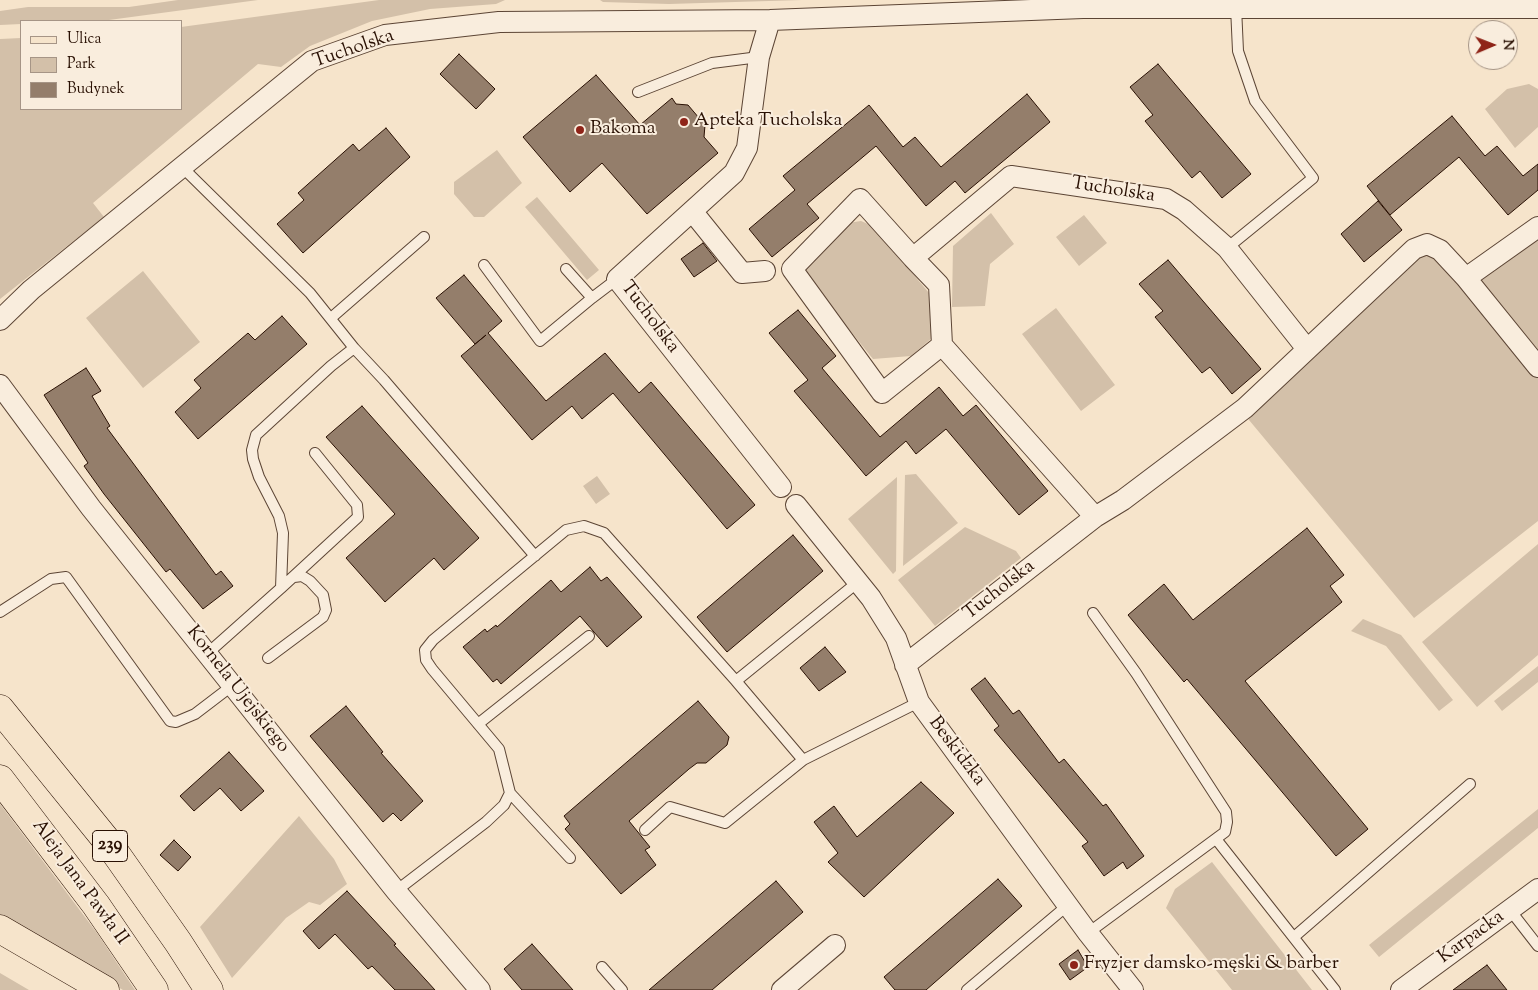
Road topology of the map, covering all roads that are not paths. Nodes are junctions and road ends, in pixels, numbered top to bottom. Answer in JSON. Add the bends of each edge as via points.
{"nodes":[{"id":1,"x":1004,"y":5,"type":"edge"},
{"id":2,"x":1029,"y":5,"type":"edge"},
{"id":3,"x":1236,"y":7,"type":"junction"},
{"id":4,"x":1538,"y":8,"type":"edge"},
{"id":5,"x":770,"y":20,"type":"junction"},
{"id":6,"x":759,"y":57,"type":"junction"},
{"id":7,"x":638,"y":92,"type":"dead end"},
{"id":8,"x":182,"y":167,"type":"junction"},
{"id":9,"x":692,"y":211,"type":"junction"},
{"id":10,"x":1538,"y":228,"type":"edge"},
{"id":11,"x":424,"y":237,"type":"dead end"},
{"id":12,"x":1227,"y":248,"type":"junction"},
{"id":13,"x":913,"y":258,"type":"junction"},
{"id":14,"x":484,"y":266,"type":"dead end"},
{"id":15,"x":566,"y":269,"type":"dead end"},
{"id":16,"x":765,"y":271,"type":"dead end"},
{"id":17,"x":617,"y":278,"type":"junction"},
{"id":18,"x":1466,"y":278,"type":"junction"},
{"id":19,"x":592,"y":298,"type":"junction"},
{"id":20,"x":331,"y":318,"type":"junction"},
{"id":21,"x":0,"y":320,"type":"edge"},
{"id":22,"x":942,"y":345,"type":"junction"},
{"id":23,"x":354,"y":348,"type":"junction"},
{"id":24,"x":1306,"y":349,"type":"junction"},
{"id":25,"x":1538,"y":367,"type":"edge"},
{"id":26,"x":0,"y":385,"type":"edge"},
{"id":27,"x":316,"y":452,"type":"dead end"},
{"id":28,"x":781,"y":487,"type":"dead end"},
{"id":29,"x":796,"y":505,"type":"dead end"},
{"id":30,"x":1095,"y":518,"type":"junction"},
{"id":31,"x":535,"y":556,"type":"junction"},
{"id":32,"x":294,"y":577,"type":"junction"},
{"id":33,"x":858,"y":582,"type":"junction"},
{"id":34,"x":281,"y":588,"type":"junction"},
{"id":35,"x":0,"y":612,"type":"edge"},
{"id":36,"x":1093,"y":613,"type":"dead end"},
{"id":37,"x":589,"y":636,"type":"dead end"},
{"id":38,"x":208,"y":653,"type":"junction"},
{"id":39,"x":268,"y":658,"type":"dead end"},
{"id":40,"x":905,"y":665,"type":"junction"},
{"id":41,"x":736,"y":681,"type":"junction"},
{"id":42,"x":233,"y":685,"type":"junction"},
{"id":43,"x":919,"y":702,"type":"junction"},
{"id":44,"x":0,"y":709,"type":"edge"},
{"id":45,"x":478,"y":724,"type":"junction"},
{"id":46,"x":804,"y":760,"type":"junction"},
{"id":47,"x":0,"y":779,"type":"edge"},
{"id":48,"x":1470,"y":784,"type":"dead end"},
{"id":49,"x":510,"y":792,"type":"junction"},
{"id":50,"x":645,"y":830,"type":"dead end"},
{"id":51,"x":1216,"y":839,"type":"junction"},
{"id":52,"x":570,"y":858,"type":"dead end"},
{"id":53,"x":1538,"y":889,"type":"edge"},
{"id":54,"x":396,"y":892,"type":"junction"},
{"id":55,"x":1068,"y":905,"type":"junction"},
{"id":56,"x":1510,"y":910,"type":"junction"},
{"id":57,"x":0,"y":929,"type":"edge"},
{"id":58,"x":1088,"y":933,"type":"junction"},
{"id":59,"x":1294,"y":937,"type":"junction"},
{"id":60,"x":835,"y":945,"type":"dead end"},
{"id":61,"x":1538,"y":946,"type":"edge"},
{"id":62,"x":602,"y":967,"type":"dead end"},
{"id":63,"x":1404,"y":989,"type":"edge"},
{"id":64,"x":105,"y":990,"type":"edge"},
{"id":65,"x":154,"y":990,"type":"edge"},
{"id":66,"x":209,"y":990,"type":"edge"},
{"id":67,"x":480,"y":990,"type":"edge"},
{"id":68,"x":622,"y":990,"type":"edge"},
{"id":69,"x":782,"y":990,"type":"edge"},
{"id":70,"x":967,"y":990,"type":"edge"},
{"id":71,"x":1133,"y":990,"type":"edge"},
{"id":72,"x":1335,"y":990,"type":"edge"}],
"edges":[{"from":1,"to":2,"type":"street","name":"Tucholska"},
{"from":1,"to":5,"type":"street","name":"Tucholska"},
{"from":2,"to":3,"type":"street","name":"Tucholska"},
{"from":3,"to":4,"type":"street","name":"Tucholska"},
{"from":3,"to":12,"type":"lane","via":[[1238,51],[1255,101],[1313,178]]},
{"from":5,"to":6,"type":"street","name":"Tucholska"},
{"from":5,"to":8,"type":"street","name":"Tucholska","via":[[500,22],[385,35],[312,61]]},
{"from":6,"to":7,"type":"lane","via":[[712,63]]},
{"from":6,"to":9,"type":"street","name":"Tucholska","via":[[747,148],[734,173]]},
{"from":8,"to":20,"type":"lane","via":[[310,293]]},
{"from":8,"to":21,"type":"street","name":"Tucholska","via":[[31,290]]},
{"from":9,"to":16,"type":"street","via":[[742,273]]},
{"from":9,"to":17,"type":"street","name":"Tucholska"},
{"from":10,"to":18,"type":"street"},
{"from":11,"to":20,"type":"lane"},
{"from":12,"to":13,"type":"street","name":"Tucholska","via":[[1184,210],[1166,199],[1011,176]]},
{"from":12,"to":24,"type":"street","name":"Tucholska"},
{"from":13,"to":22,"type":"street","via":[[938,285]]},
{"from":13,"to":22,"type":"street","via":[[860,199],[792,269],[882,393]]},
{"from":14,"to":19,"type":"lane","via":[[540,341]]},
{"from":15,"to":19,"type":"lane"},
{"from":17,"to":19,"type":"lane"},
{"from":17,"to":28,"type":"street","name":"Tucholska"},
{"from":18,"to":24,"type":"street","name":"Tucholska","via":[[1440,250],[1427,244],[1414,249]]},
{"from":18,"to":25,"type":"street","name":"Tucholska"},
{"from":20,"to":23,"type":"lane"},
{"from":22,"to":30,"type":"street"},
{"from":23,"to":31,"type":"lane"},
{"from":23,"to":34,"type":"lane","via":[[256,435],[253,459],[279,516],[283,533]]},
{"from":24,"to":30,"type":"street","name":"Tucholska","via":[[1244,408]]},
{"from":26,"to":38,"type":"street","name":"Kornela Ujejskiego","via":[[91,508]]},
{"from":27,"to":32,"type":"lane","via":[[357,505],[358,518]]},
{"from":29,"to":33,"type":"street","name":"Beskidzka"},
{"from":30,"to":40,"type":"street","name":"Tucholska"},
{"from":31,"to":41,"type":"lane","via":[[566,530],[584,526],[604,533]]},
{"from":31,"to":45,"type":"lane","via":[[425,650],[426,660],[432,669]]},
{"from":32,"to":34,"type":"lane"},
{"from":32,"to":39,"type":"lane","via":[[302,576],[310,581],[322,595],[326,610],[323,617]]},
{"from":33,"to":40,"type":"street","name":"Beskidzka","via":[[896,638]]},
{"from":33,"to":41,"type":"lane"},
{"from":34,"to":38,"type":"lane"},
{"from":35,"to":42,"type":"lane","via":[[51,579],[66,577],[170,721],[176,722],[195,714]]},
{"from":36,"to":51,"type":"lane","via":[[1226,812],[1225,832]]},
{"from":37,"to":45,"type":"lane"},
{"from":38,"to":42,"type":"street","name":"Kornela Ujejskiego"},
{"from":40,"to":43,"type":"street","name":"Beskidzka"},
{"from":41,"to":46,"type":"lane"},
{"from":42,"to":54,"type":"street","name":"Kornela Ujejskiego"},
{"from":43,"to":46,"type":"lane"},
{"from":43,"to":55,"type":"street","name":"Beskidzka"},
{"from":44,"to":66,"type":"main road","number":"239","via":[[107,842]]},
{"from":45,"to":49,"type":"lane","via":[[499,749]]},
{"from":46,"to":50,"type":"lane","via":[[725,824],[670,807]]},
{"from":47,"to":65,"type":"main road","name":"Aleja Jana Pawła II","number":"239","via":[[91,897]]},
{"from":48,"to":59,"type":"lane"},
{"from":49,"to":52,"type":"lane"},
{"from":49,"to":54,"type":"lane","via":[[504,805],[486,822]]},
{"from":51,"to":58,"type":"lane"},
{"from":51,"to":59,"type":"lane"},
{"from":53,"to":56,"type":"street","name":"Karpacka"},
{"from":54,"to":67,"type":"street","name":"Kornela Ujejskiego"},
{"from":55,"to":58,"type":"street","name":"Beskidzka"},
{"from":55,"to":70,"type":"lane"},
{"from":56,"to":61,"type":"lane"},
{"from":56,"to":63,"type":"street","name":"Karpacka"},
{"from":57,"to":64,"type":"main road"},
{"from":58,"to":71,"type":"street","name":"Beskidzka"},
{"from":59,"to":72,"type":"lane"},
{"from":60,"to":69,"type":"street"},
{"from":62,"to":68,"type":"lane"}]}
